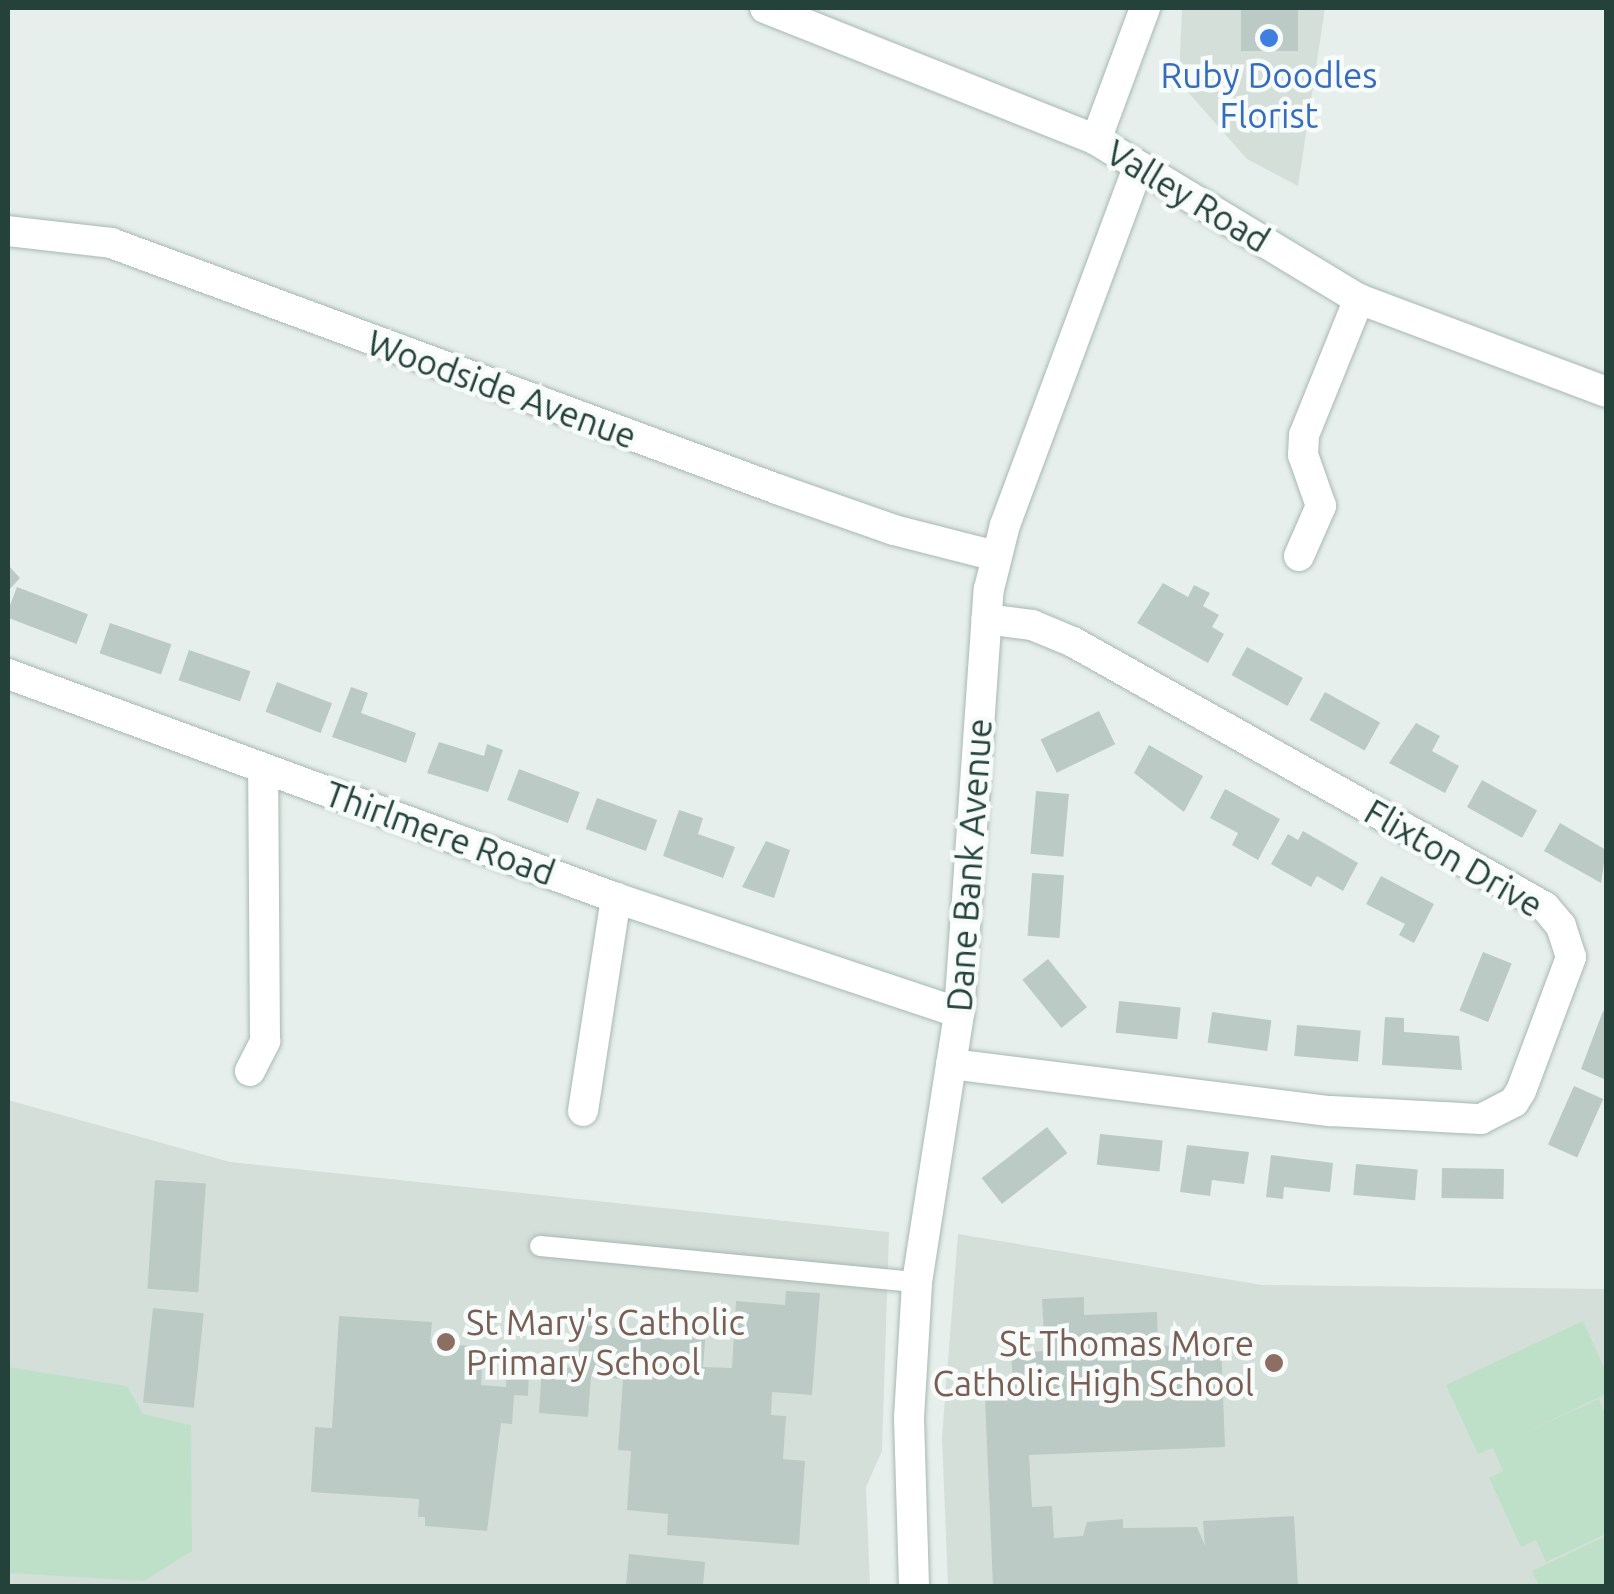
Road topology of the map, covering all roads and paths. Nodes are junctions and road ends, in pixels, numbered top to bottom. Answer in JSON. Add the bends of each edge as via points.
{"nodes":[{"id":1,"x":766,"y":8,"type":"edge"},
{"id":2,"x":1145,"y":8,"type":"edge"},
{"id":3,"x":1096,"y":140,"type":"junction"},
{"id":4,"x":1138,"y":166,"type":"junction"},
{"id":5,"x":8,"y":231,"type":"edge"},
{"id":6,"x":1359,"y":299,"type":"junction"},
{"id":7,"x":1606,"y":392,"type":"edge"},
{"id":8,"x":996,"y":556,"type":"junction"},
{"id":9,"x":1300,"y":556,"type":"dead end"},
{"id":10,"x":986,"y":619,"type":"junction"},
{"id":11,"x":8,"y":674,"type":"edge"},
{"id":12,"x":264,"y":770,"type":"junction"},
{"id":13,"x":616,"y":898,"type":"junction"},
{"id":14,"x":959,"y":1014,"type":"junction"},
{"id":15,"x":951,"y":1064,"type":"junction"},
{"id":16,"x":250,"y":1071,"type":"dead end"},
{"id":17,"x":583,"y":1111,"type":"dead end"},
{"id":18,"x":540,"y":1246,"type":"dead end"},
{"id":19,"x":917,"y":1282,"type":"junction"},
{"id":20,"x":914,"y":1586,"type":"edge"}],
"edges":[{"from":1,"to":3,"type":"street","name":"Valley Road"},
{"from":2,"to":3,"type":"street"},
{"from":3,"to":4,"type":"street","name":"Valley Road"},
{"from":4,"to":6,"type":"street","name":"Valley Road"},
{"from":4,"to":8,"type":"street","name":"Dane Bank Avenue"},
{"from":5,"to":8,"type":"street","name":"Woodside Avenue","via":[[111,243],[794,495]]},
{"from":6,"to":7,"type":"street","name":"Valley Road"},
{"from":6,"to":9,"type":"street","via":[[1304,435],[1303,455],[1321,506]]},
{"from":8,"to":10,"type":"street","name":"Dane Bank Avenue"},
{"from":10,"to":14,"type":"street","name":"Dane Bank Avenue"},
{"from":10,"to":15,"type":"street","name":"Flixton Drive","via":[[1032,625],[1073,642],[1545,907],[1562,926],[1571,957],[1521,1091],[1514,1102],[1480,1119],[1331,1110]]},
{"from":11,"to":12,"type":"street","name":"Thirlmere Road"},
{"from":12,"to":13,"type":"street","name":"Thirlmere Road"},
{"from":12,"to":16,"type":"street","via":[[266,1041]]},
{"from":13,"to":14,"type":"street","name":"Thirlmere Road"},
{"from":13,"to":17,"type":"street"},
{"from":14,"to":15,"type":"street","name":"Dane Bank Avenue"},
{"from":15,"to":19,"type":"street","name":"Dane Bank Avenue"},
{"from":18,"to":19,"type":"lane"},
{"from":19,"to":20,"type":"street","name":"Dane Bank Avenue","via":[[909,1418]]}]}
